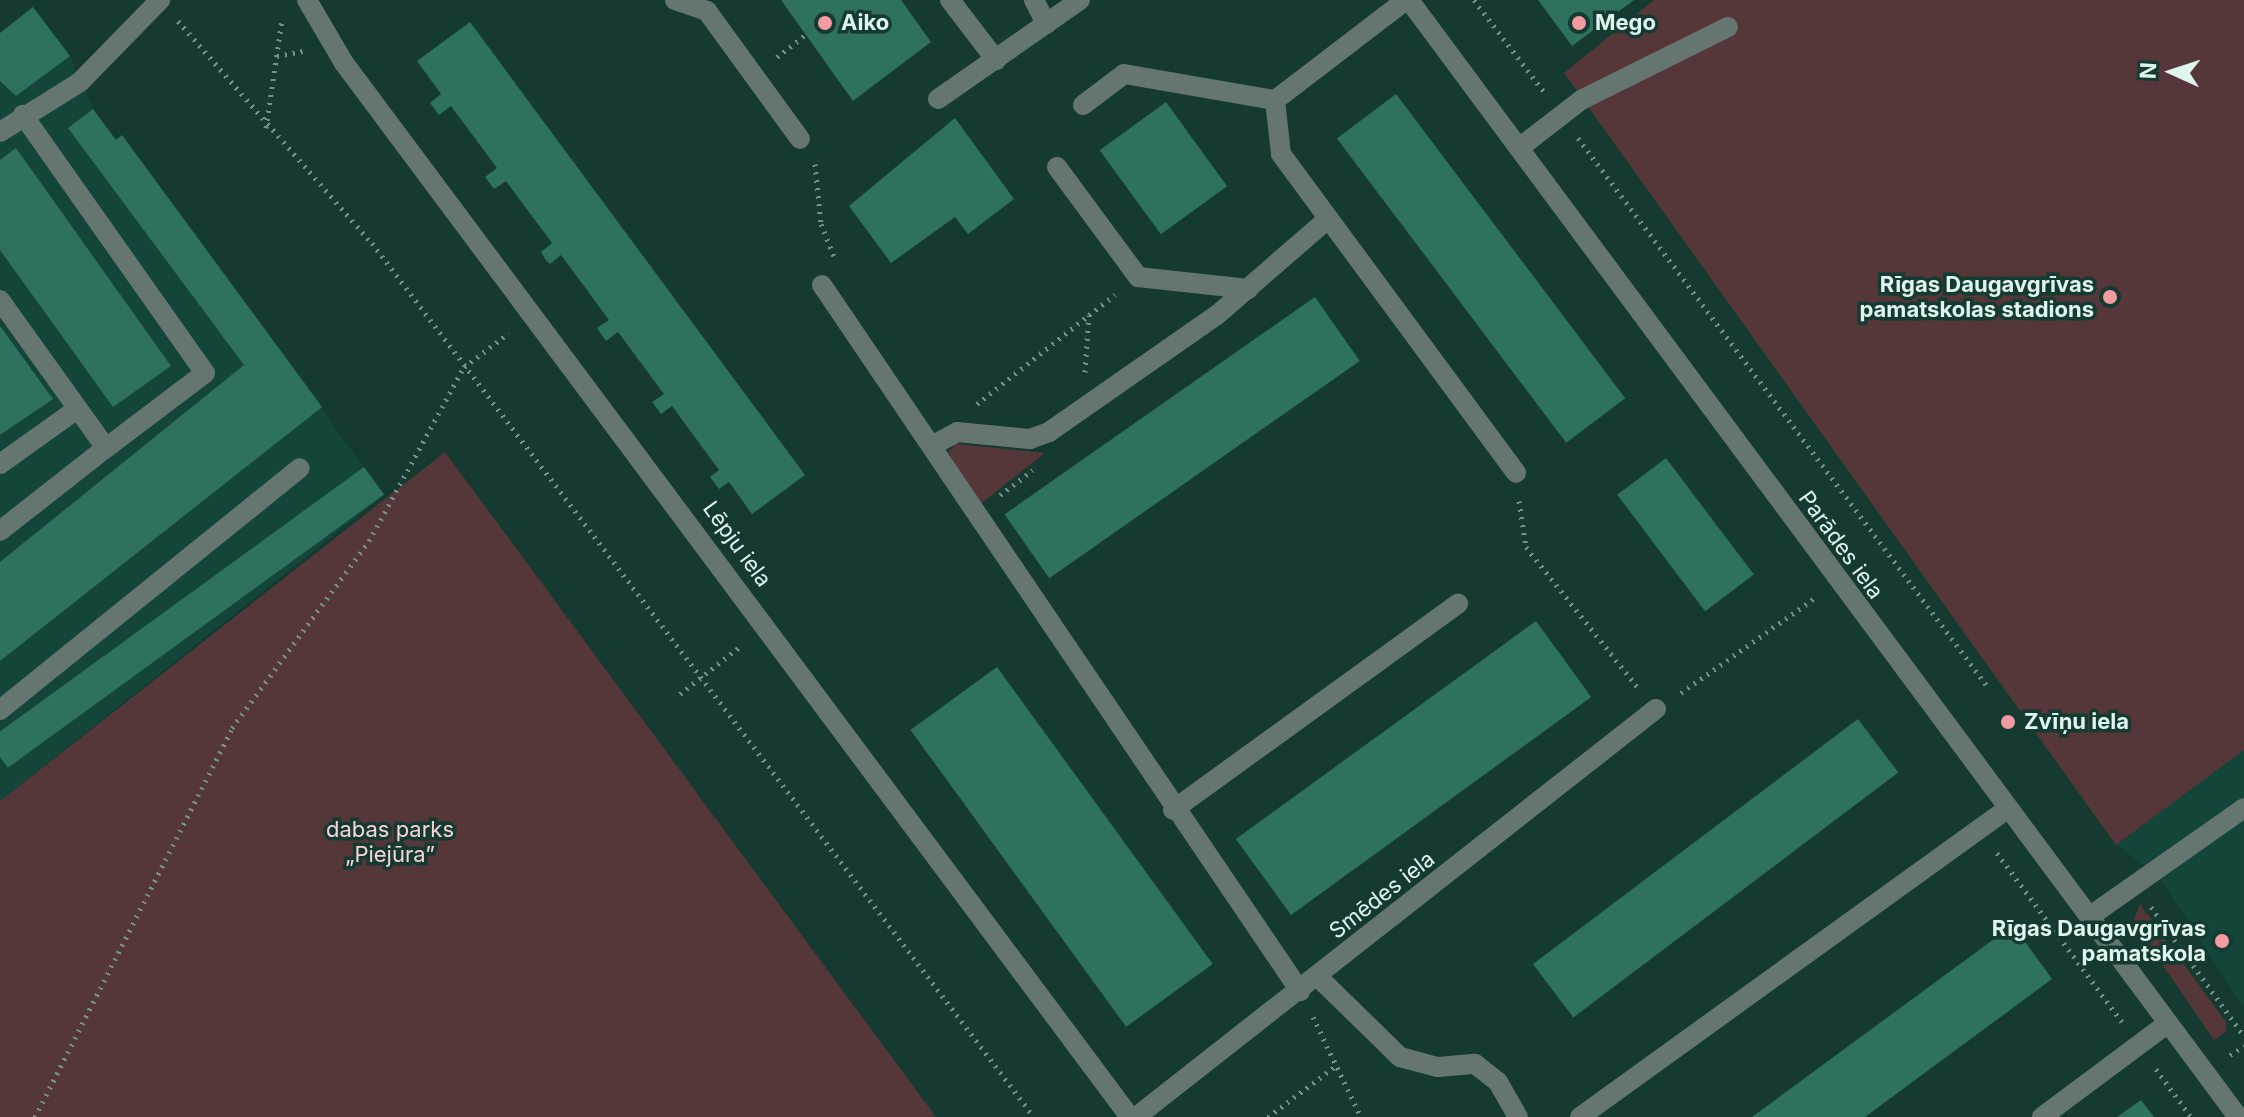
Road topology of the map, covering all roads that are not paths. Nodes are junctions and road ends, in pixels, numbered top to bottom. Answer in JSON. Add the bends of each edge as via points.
{"nodes":[{"id":1,"x":675,"y":0,"type":"edge"},
{"id":2,"x":950,"y":0,"type":"edge"},
{"id":3,"x":1034,"y":0,"type":"edge"},
{"id":4,"x":1080,"y":0,"type":"edge"},
{"id":5,"x":1408,"y":0,"type":"edge"},
{"id":6,"x":297,"y":4,"type":"edge"},
{"id":7,"x":166,"y":6,"type":"edge"},
{"id":8,"x":1046,"y":24,"type":"junction"},
{"id":9,"x":1728,"y":27,"type":"dead end"},
{"id":10,"x":996,"y":60,"type":"junction"},
{"id":11,"x":938,"y":99,"type":"dead end"},
{"id":12,"x":1275,"y":100,"type":"junction"},
{"id":13,"x":1083,"y":105,"type":"dead end"},
{"id":14,"x":23,"y":115,"type":"junction"},
{"id":15,"x":0,"y":132,"type":"edge"},
{"id":16,"x":800,"y":139,"type":"road end"},
{"id":17,"x":1519,"y":148,"type":"junction"},
{"id":18,"x":1057,"y":167,"type":"dead end"},
{"id":19,"x":1328,"y":219,"type":"junction"},
{"id":20,"x":822,"y":285,"type":"road end"},
{"id":21,"x":1248,"y":289,"type":"junction"},
{"id":22,"x":0,"y":300,"type":"edge"},
{"id":23,"x":77,"y":409,"type":"junction"},
{"id":24,"x":933,"y":445,"type":"junction"},
{"id":25,"x":106,"y":448,"type":"junction"},
{"id":26,"x":0,"y":464,"type":"edge"},
{"id":27,"x":300,"y":468,"type":"dead end"},
{"id":28,"x":1516,"y":473,"type":"road end"},
{"id":29,"x":0,"y":531,"type":"edge"},
{"id":30,"x":1458,"y":604,"type":"dead end"},
{"id":31,"x":1656,"y":709,"type":"road end"},
{"id":32,"x":0,"y":710,"type":"edge"},
{"id":33,"x":2244,"y":808,"type":"edge"},
{"id":34,"x":2007,"y":809,"type":"junction"},
{"id":35,"x":1173,"y":810,"type":"junction"},
{"id":36,"x":2089,"y":917,"type":"junction"},
{"id":37,"x":1318,"y":977,"type":"junction"},
{"id":38,"x":1300,"y":991,"type":"junction"},
{"id":39,"x":2168,"y":1023,"type":"junction"},
{"id":40,"x":1130,"y":1117,"type":"edge"},
{"id":41,"x":1136,"y":1117,"type":"edge"},
{"id":42,"x":1518,"y":1117,"type":"edge"},
{"id":43,"x":1580,"y":1117,"type":"edge"},
{"id":44,"x":2042,"y":1117,"type":"edge"},
{"id":45,"x":2238,"y":1117,"type":"edge"}],
"edges":[{"from":1,"to":16,"type":"street","via":[[707,11]]},
{"from":2,"to":10,"type":"street"},
{"from":3,"to":8,"type":"street"},
{"from":4,"to":8,"type":"street"},
{"from":5,"to":12,"type":"street"},
{"from":5,"to":17,"type":"street","name":"Parādes iela"},
{"from":6,"to":40,"type":"street","name":"Lēpju iela","via":[[537,312]]},
{"from":7,"to":14,"type":"street","via":[[80,82]]},
{"from":8,"to":10,"type":"street"},
{"from":9,"to":17,"type":"street","via":[[1561,115]]},
{"from":10,"to":11,"type":"street"},
{"from":12,"to":13,"type":"street","via":[[1124,74]]},
{"from":12,"to":19,"type":"street","via":[[1281,154]]},
{"from":14,"to":15,"type":"street"},
{"from":14,"to":25,"type":"street","via":[[205,373]]},
{"from":17,"to":34,"type":"street","name":"Parādes iela"},
{"from":18,"to":21,"type":"street","via":[[1138,277]]},
{"from":19,"to":21,"type":"street"},
{"from":19,"to":28,"type":"street"},
{"from":20,"to":24,"type":"street"},
{"from":21,"to":24,"type":"street","via":[[1082,409],[1030,439],[957,432]]},
{"from":22,"to":23,"type":"street"},
{"from":23,"to":25,"type":"street"},
{"from":23,"to":26,"type":"street"},
{"from":24,"to":35,"type":"street"},
{"from":25,"to":29,"type":"street"},
{"from":27,"to":32,"type":"street"},
{"from":30,"to":35,"type":"street"},
{"from":31,"to":37,"type":"street","name":"Smēdes iela"},
{"from":33,"to":36,"type":"street"},
{"from":34,"to":36,"type":"street","name":"Parādes iela"},
{"from":34,"to":43,"type":"street"},
{"from":35,"to":38,"type":"street"},
{"from":36,"to":39,"type":"street","name":"Parādes iela"},
{"from":37,"to":38,"type":"street","name":"Smēdes iela"},
{"from":37,"to":42,"type":"street","via":[[1400,1057],[1438,1067],[1475,1064],[1498,1082]]},
{"from":38,"to":41,"type":"street","name":"Smēdes iela"},
{"from":39,"to":44,"type":"street"},
{"from":39,"to":45,"type":"street","name":"Parādes iela"}]}
